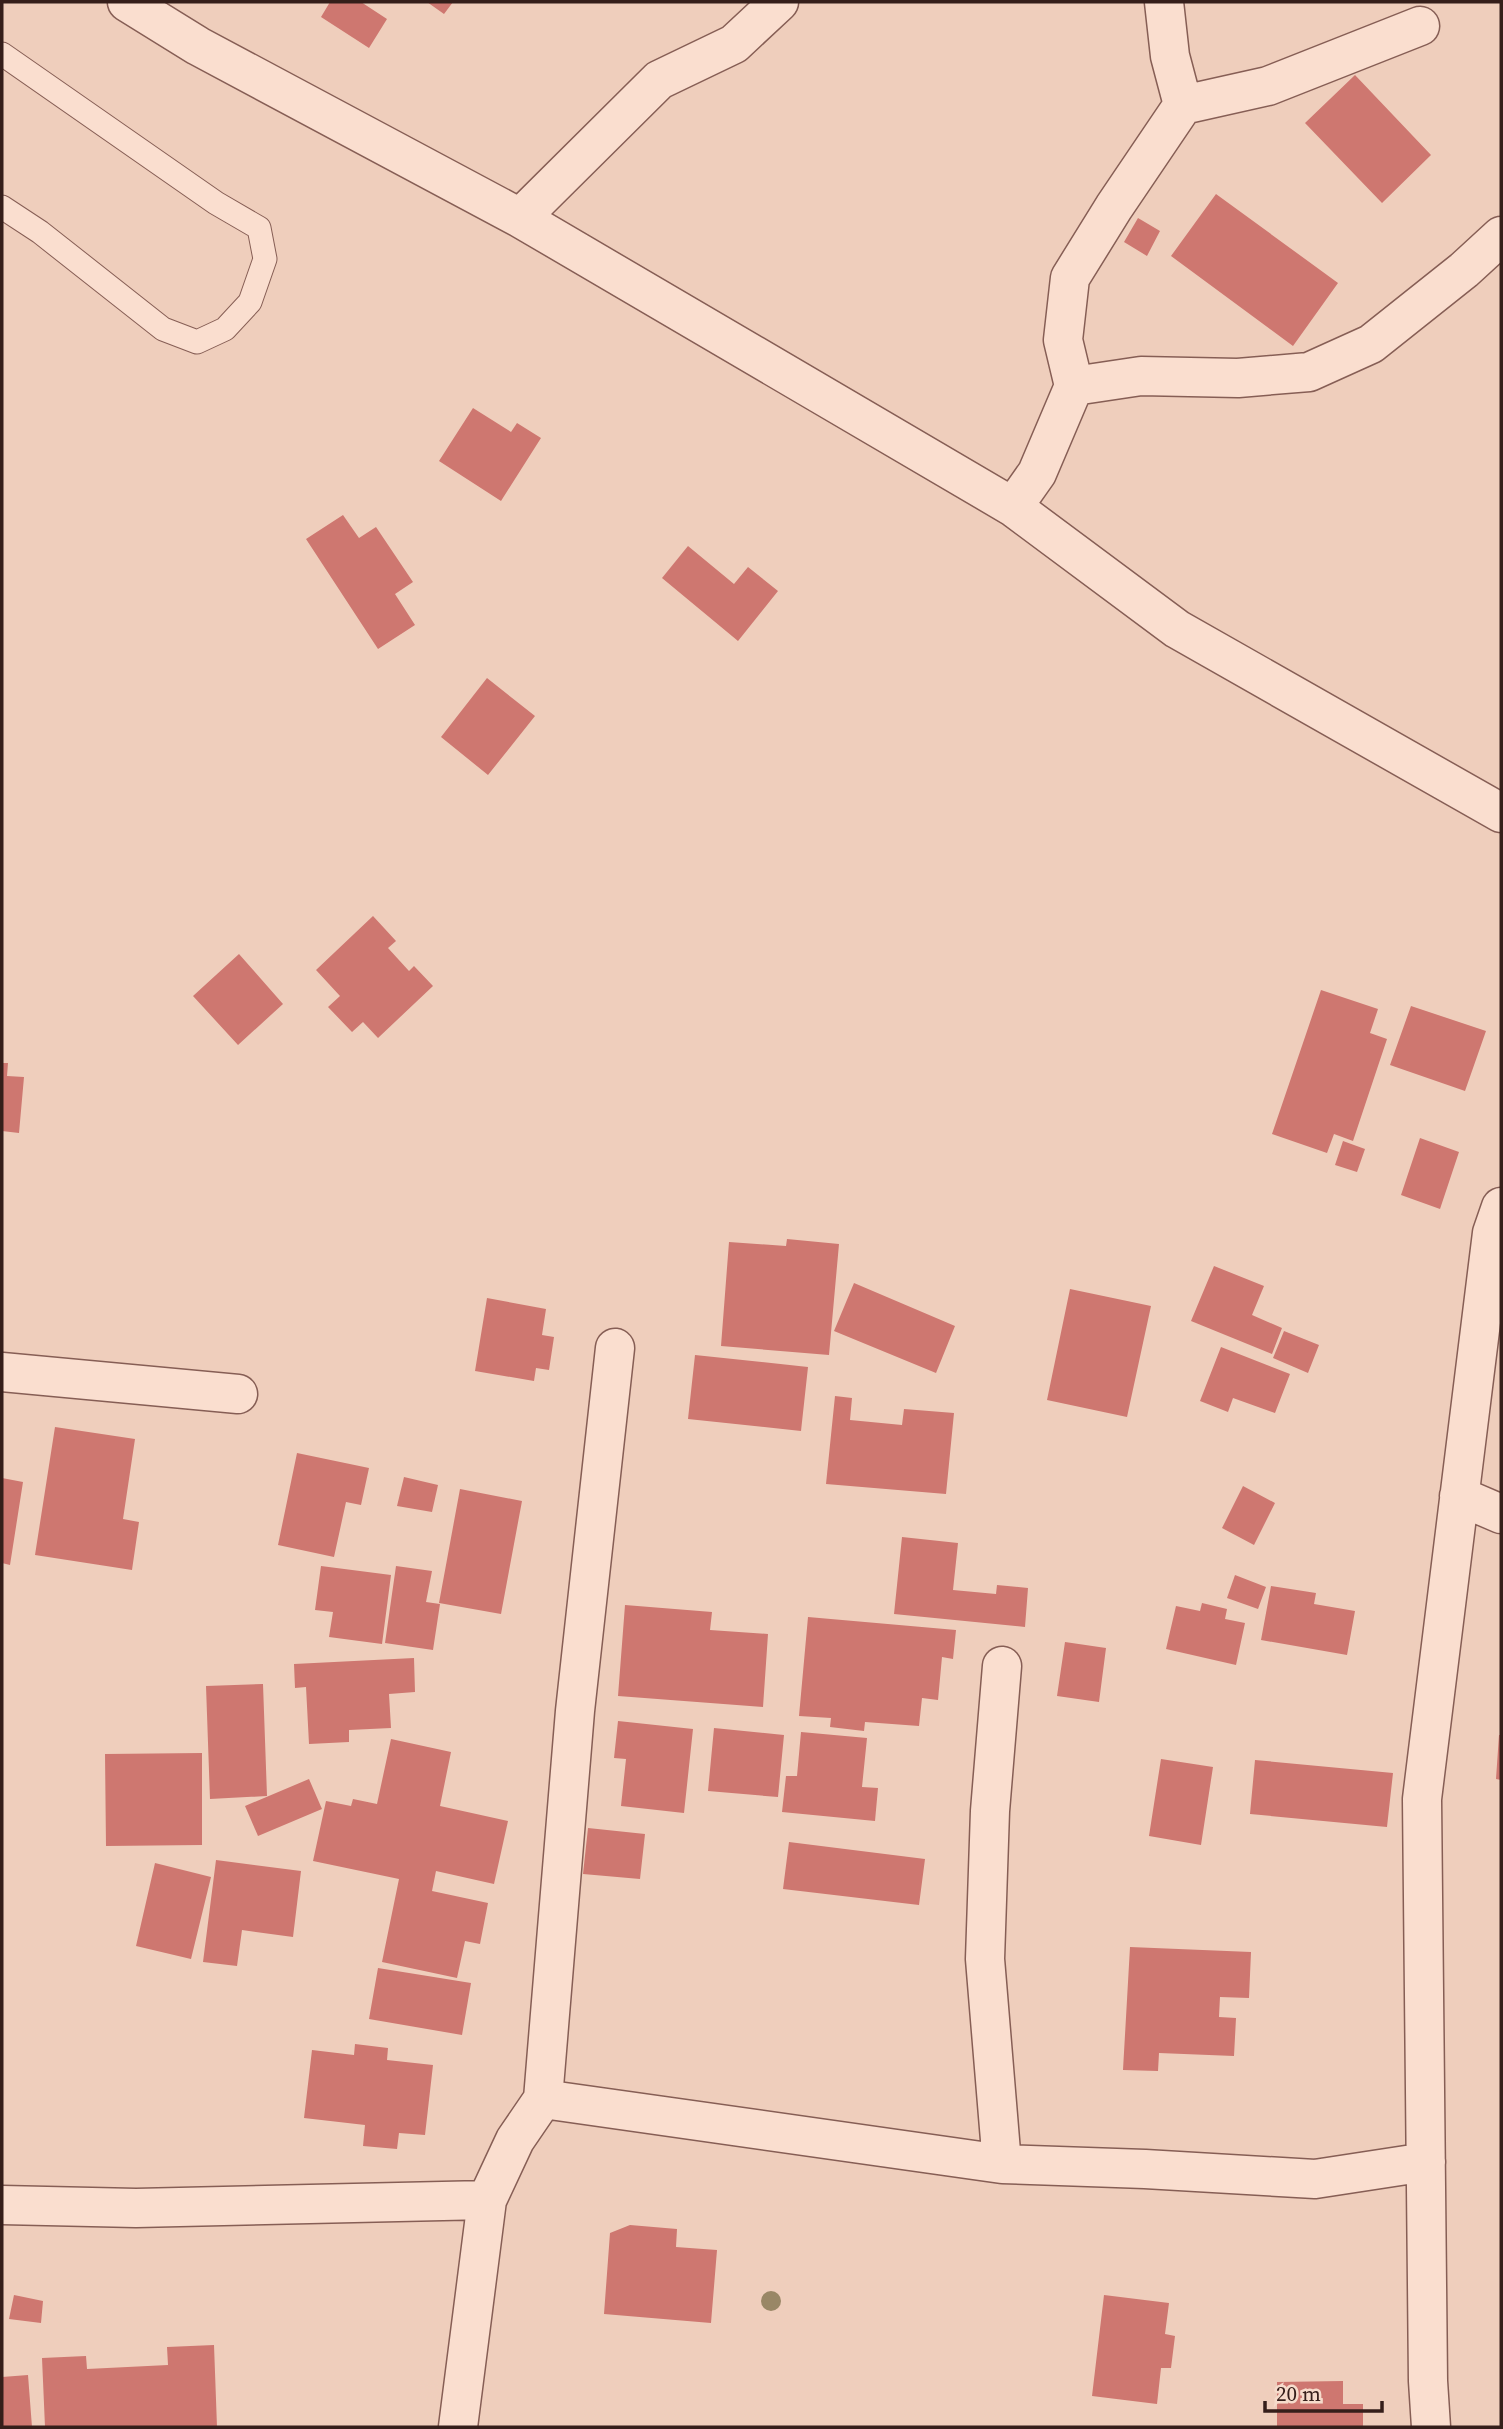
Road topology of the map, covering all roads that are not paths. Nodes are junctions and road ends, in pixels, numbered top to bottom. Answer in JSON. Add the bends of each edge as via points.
{"nodes":[{"id":1,"x":127,"y":2,"type":"edge"},
{"id":2,"x":779,"y":2,"type":"edge"},
{"id":3,"x":1164,"y":2,"type":"edge"},
{"id":4,"x":1420,"y":26,"type":"dead end"},
{"id":5,"x":2,"y":54,"type":"edge"},
{"id":6,"x":1183,"y":105,"type":"junction"},
{"id":7,"x":2,"y":207,"type":"edge"},
{"id":8,"x":520,"y":218,"type":"junction"},
{"id":9,"x":1501,"y":236,"type":"edge"},
{"id":10,"x":1074,"y":386,"type":"junction"},
{"id":11,"x":1013,"y":507,"type":"junction"},
{"id":12,"x":1501,"y":813,"type":"edge"},
{"id":13,"x":1501,"y":1208,"type":"edge"},
{"id":14,"x":615,"y":1348,"type":"dead end"},
{"id":15,"x":2,"y":1372,"type":"edge"},
{"id":16,"x":238,"y":1394,"type":"dead end"},
{"id":17,"x":1459,"y":1496,"type":"junction"},
{"id":18,"x":1501,"y":1514,"type":"edge"},
{"id":19,"x":1002,"y":1666,"type":"dead end"},
{"id":20,"x":543,"y":2099,"type":"junction"},
{"id":21,"x":1426,"y":2162,"type":"junction"},
{"id":22,"x":1002,"y":2164,"type":"junction"},
{"id":23,"x":487,"y":2200,"type":"junction"},
{"id":24,"x":2,"y":2205,"type":"edge"},
{"id":25,"x":458,"y":2427,"type":"edge"},
{"id":26,"x":1431,"y":2427,"type":"edge"}],
"edges":[{"from":1,"to":8,"type":"street","via":[[209,52]]},
{"from":2,"to":8,"type":"street","via":[[734,44],[659,80]]},
{"from":3,"to":6,"type":"street","via":[[1170,56]]},
{"from":4,"to":6,"type":"street","via":[[1268,86]]},
{"from":5,"to":7,"type":"lane","via":[[259,228],[265,259],[250,302],[225,329],[197,342],[163,329]]},
{"from":6,"to":10,"type":"street","via":[[1070,278],[1063,340]]},
{"from":8,"to":11,"type":"street"},
{"from":9,"to":10,"type":"street","via":[[1371,344],[1309,372],[1238,378],[1141,376]]},
{"from":10,"to":11,"type":"street","via":[[1037,473]]},
{"from":11,"to":12,"type":"street","via":[[1177,629]]},
{"from":13,"to":17,"type":"street","via":[[1492,1233]]},
{"from":14,"to":20,"type":"street","via":[[575,1711]]},
{"from":15,"to":16,"type":"street"},
{"from":17,"to":18,"type":"street"},
{"from":17,"to":21,"type":"street","via":[[1422,1799]]},
{"from":19,"to":22,"type":"street","via":[[989,1811],[985,1959]]},
{"from":20,"to":22,"type":"street"},
{"from":20,"to":23,"type":"street","via":[[515,2140]]},
{"from":21,"to":22,"type":"street","via":[[1315,2179]]},
{"from":21,"to":26,"type":"street"},
{"from":23,"to":24,"type":"street","via":[[136,2208]]},
{"from":23,"to":25,"type":"street"}]}
